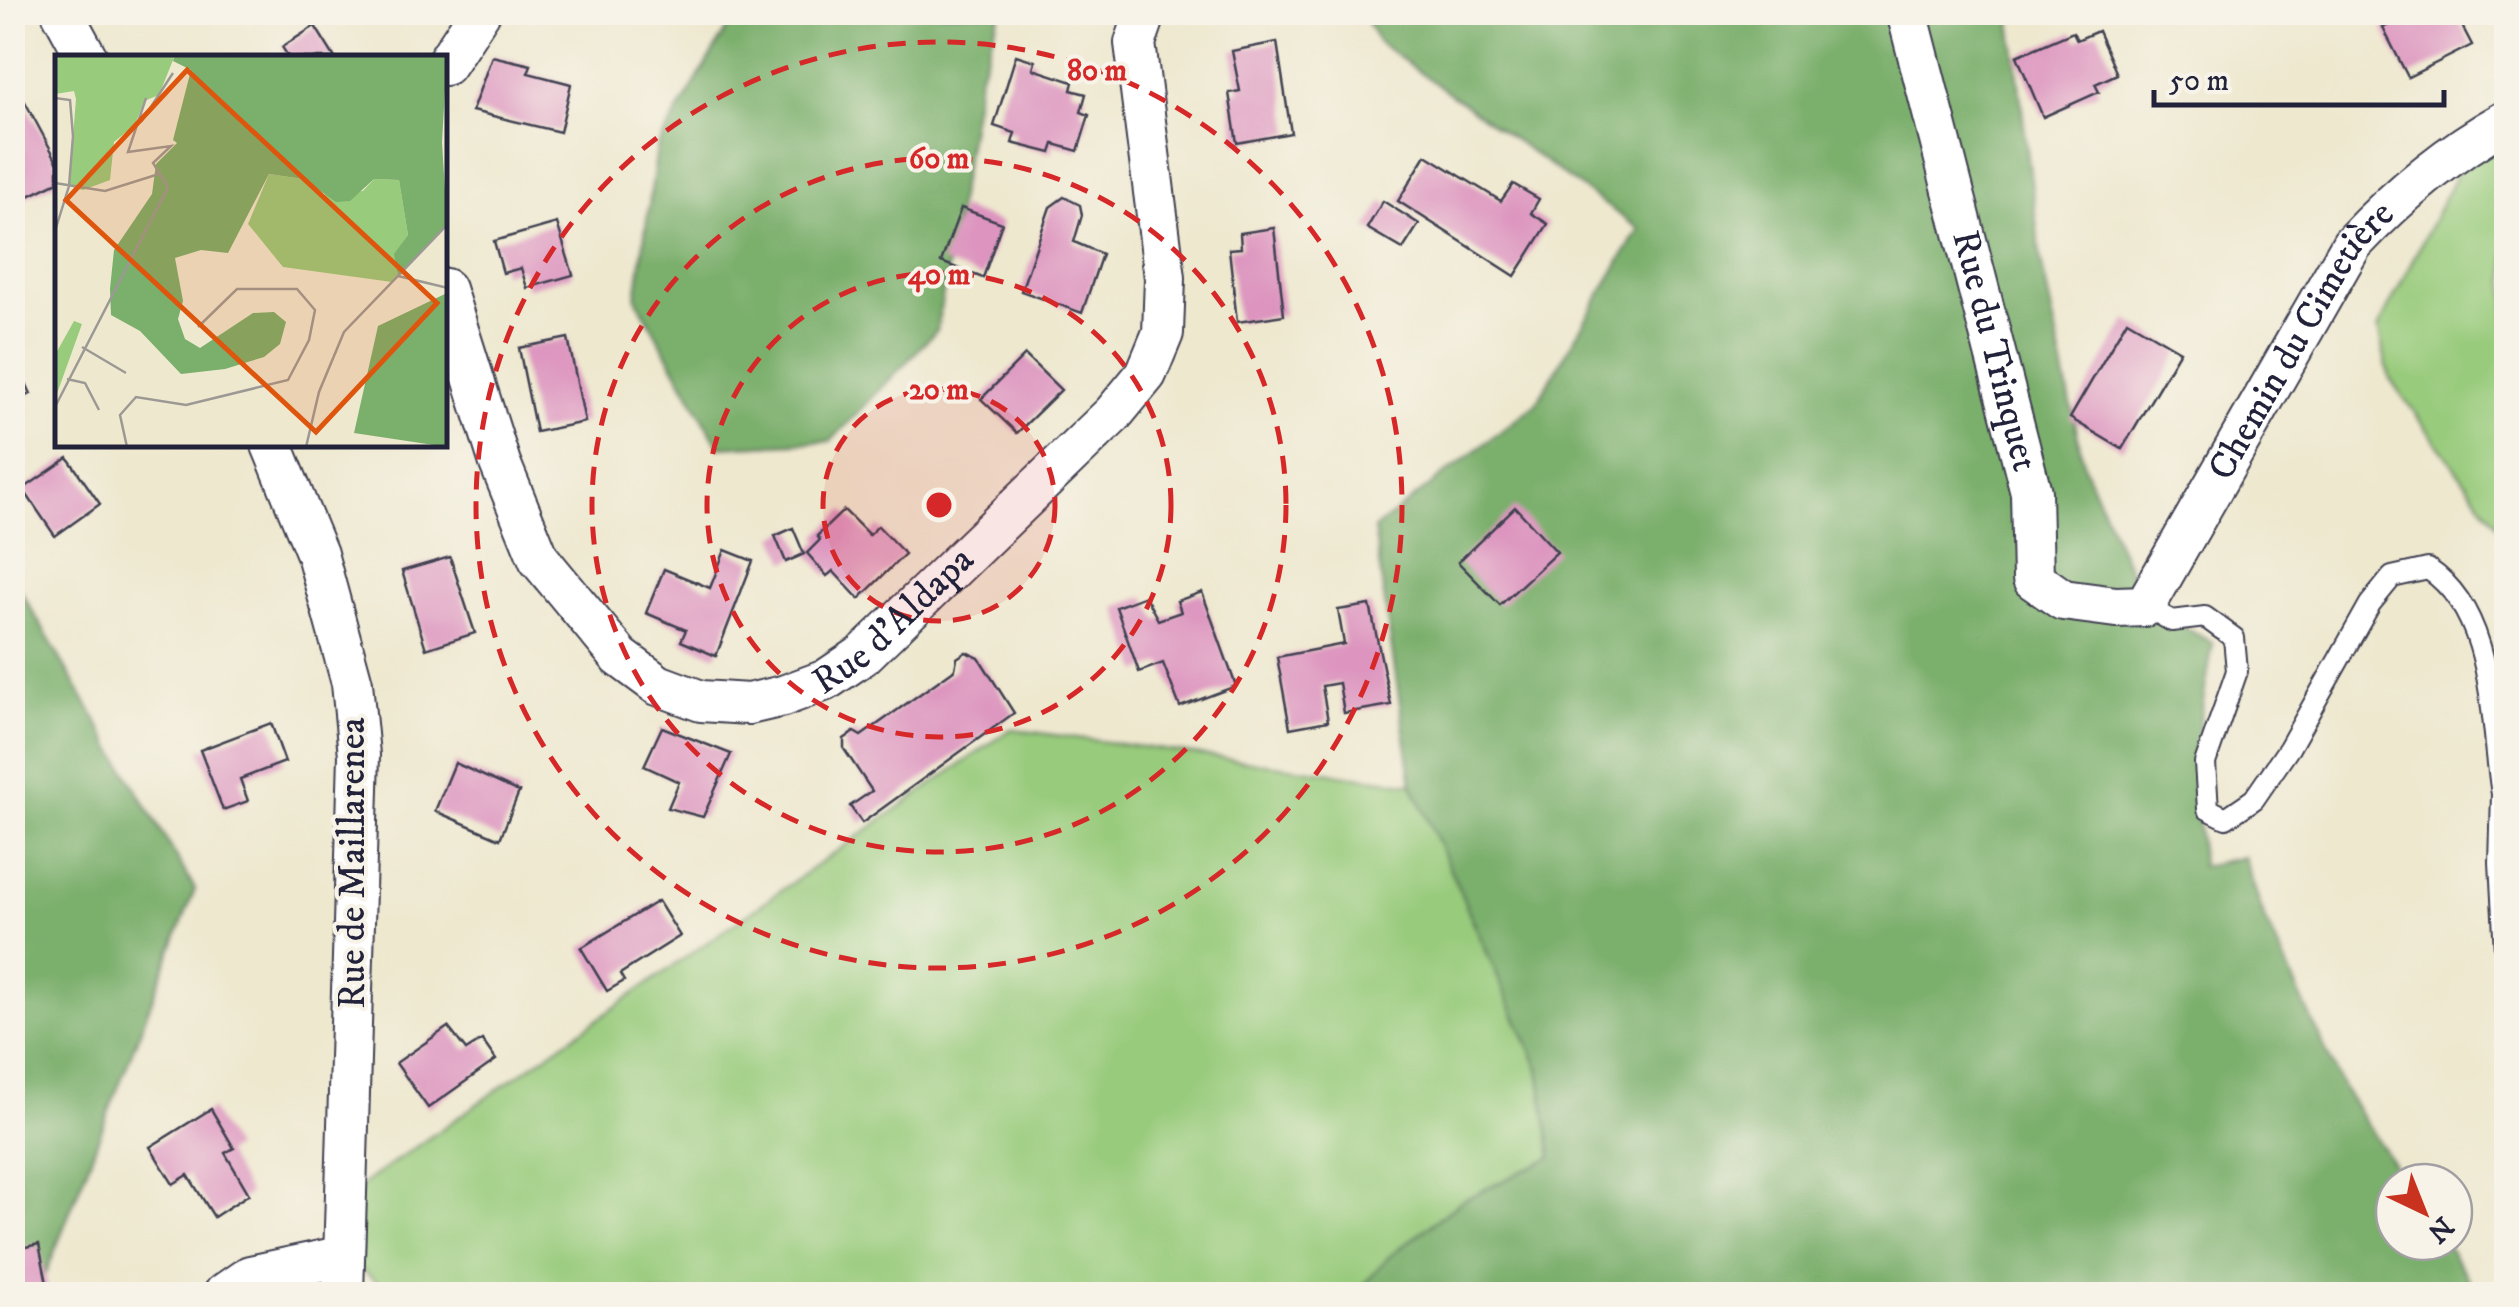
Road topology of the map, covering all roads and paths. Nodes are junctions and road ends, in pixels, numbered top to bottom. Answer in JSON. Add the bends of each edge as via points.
{"nodes":[{"id":1,"x":62,"y":12,"type":"edge"},
{"id":2,"x":480,"y":12,"type":"edge"},
{"id":3,"x":1146,"y":12,"type":"edge"},
{"id":4,"x":1907,"y":12,"type":"edge"},
{"id":5,"x":85,"y":55,"type":"edge"},
{"id":6,"x":448,"y":60,"type":"edge"},
{"id":7,"x":2506,"y":122,"type":"edge"},
{"id":8,"x":448,"y":298,"type":"edge"},
{"id":9,"x":273,"y":448,"type":"edge"},
{"id":10,"x":2145,"y":606,"type":"junction"},
{"id":11,"x":2504,"y":797,"type":"edge"},
{"id":12,"x":2506,"y":969,"type":"edge"},
{"id":13,"x":344,"y":1275,"type":"edge"},
{"id":14,"x":224,"y":1294,"type":"edge"}],
"edges":[{"from":1,"to":5,"type":"street"},
{"from":2,"to":6,"type":"street"},
{"from":3,"to":8,"type":"street","name":"Rue d'Aldapa","via":[[1135,43],[1165,278],[1164,334],[1146,374],[1113,414],[863,655],[826,680],[749,704],[701,701],[658,685],[620,657],[539,559],[500,464]]},
{"from":4,"to":10,"type":"street","name":"Rue du Trinquet","via":[[2031,492],[2033,579],[2062,600]]},
{"from":7,"to":10,"type":"street","name":"Chemin du Cimetière","via":[[2394,200],[2352,244]]},
{"from":9,"to":13,"type":"street","name":"Rue de Maillarenea","via":[[317,554],[352,683],[359,756]]},
{"from":10,"to":11,"type":"lane","via":[[2172,621],[2205,617],[2234,638],[2236,671],[2205,763],[2208,809],[2226,818],[2254,800],[2370,604],[2392,577],[2428,569],[2447,581],[2471,620],[2484,659]]},
{"from":11,"to":12,"type":"lane"},
{"from":13,"to":14,"type":"street","via":[[250,1276]]}]}
